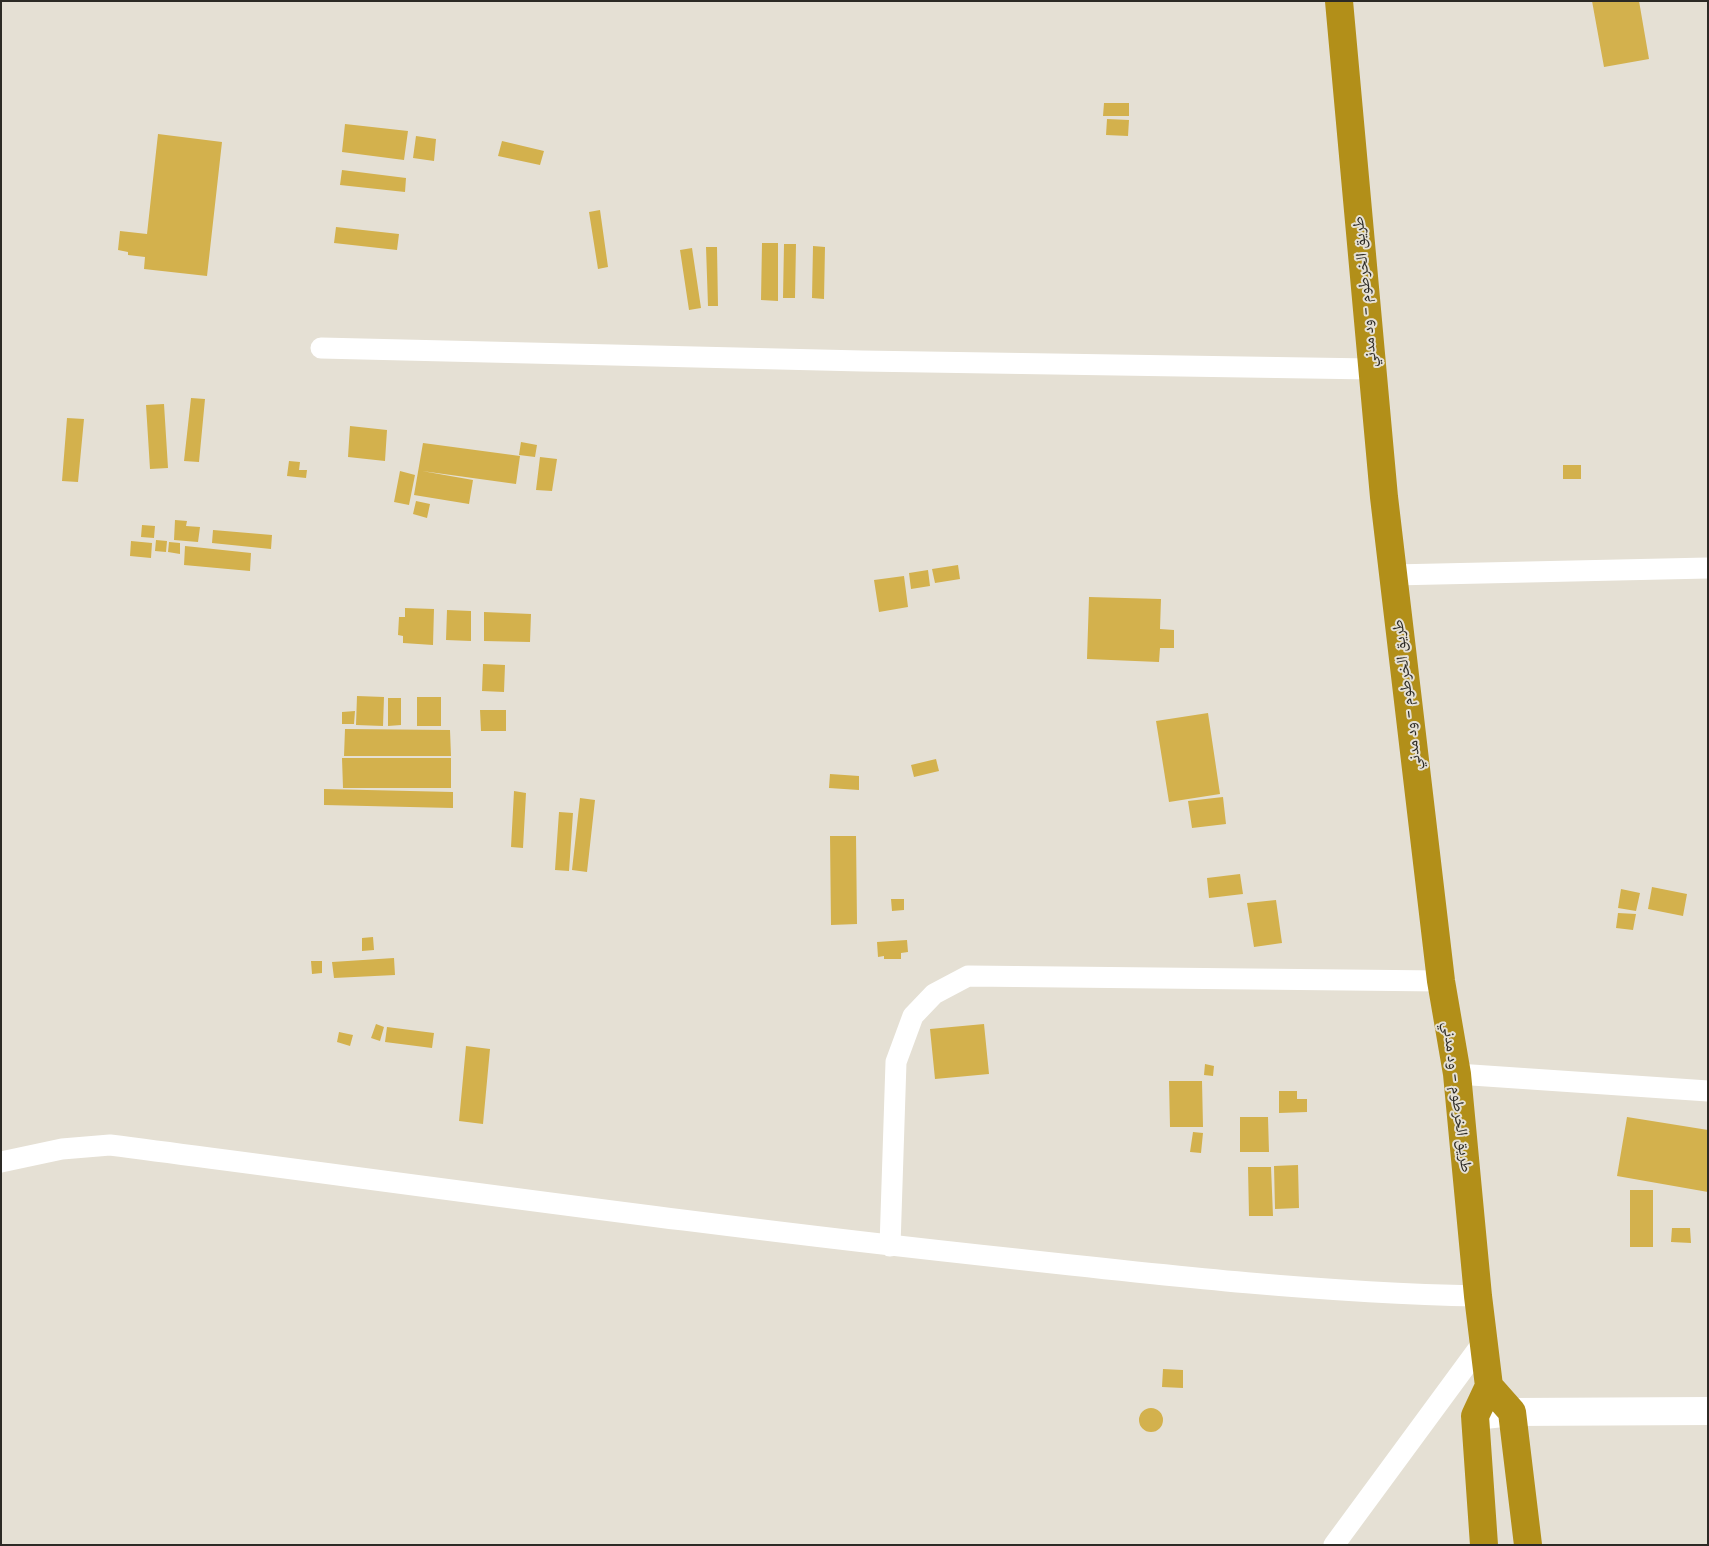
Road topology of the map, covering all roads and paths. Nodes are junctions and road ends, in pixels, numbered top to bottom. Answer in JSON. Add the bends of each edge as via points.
{"nodes":[{"id":1,"x":1339,"y":1,"type":"edge"},
{"id":2,"x":321,"y":348,"type":"dead end"},
{"id":3,"x":1372,"y":369,"type":"junction"},
{"id":4,"x":1708,"y":568,"type":"edge"},
{"id":5,"x":1392,"y":574,"type":"junction"},
{"id":6,"x":1441,"y":981,"type":"junction"},
{"id":7,"x":1457,"y":1074,"type":"junction"},
{"id":8,"x":1708,"y":1091,"type":"edge"},
{"id":9,"x":1,"y":1162,"type":"edge"},
{"id":10,"x":890,"y":1246,"type":"junction"},
{"id":11,"x":1478,"y":1296,"type":"junction"},
{"id":12,"x":1484,"y":1341,"type":"junction"},
{"id":13,"x":1489,"y":1386,"type":"junction"},
{"id":14,"x":1708,"y":1411,"type":"edge"},
{"id":15,"x":1512,"y":1412,"type":"junction"},
{"id":16,"x":1475,"y":1416,"type":"junction"},
{"id":17,"x":1334,"y":1545,"type":"edge"},
{"id":18,"x":1484,"y":1545,"type":"edge"},
{"id":19,"x":1528,"y":1545,"type":"edge"}],
"edges":[{"from":1,"to":3,"type":"highway","name":"طريق الخرطوم - ود مدني"},
{"from":2,"to":3,"type":"lane"},
{"from":3,"to":5,"type":"highway","name":"طريق الخرطوم - ود مدني"},
{"from":4,"to":5,"type":"lane"},
{"from":5,"to":6,"type":"highway","name":"طريق الخرطوم - ود مدني"},
{"from":6,"to":7,"type":"highway","name":"طريق الخرطوم - ود مدني"},
{"from":6,"to":10,"type":"lane","via":[[968,976],[934,994],[913,1016],[896,1062]]},
{"from":7,"to":8,"type":"lane"},
{"from":7,"to":11,"type":"highway","name":"طريق الخرطوم - ود مدني"},
{"from":9,"to":10,"type":"lane","via":[[62,1149],[110,1146]]},
{"from":10,"to":11,"type":"lane","via":[[1205,1279],[1399,1294]]},
{"from":11,"to":12,"type":"highway","name":"طريق الخرطوم - ود مدني"},
{"from":12,"to":13,"type":"highway","name":"طريق الخرطوم - ود مدني"},
{"from":12,"to":17,"type":"lane"},
{"from":13,"to":15,"type":"highway"},
{"from":13,"to":16,"type":"highway"},
{"from":14,"to":15,"type":"street"},
{"from":15,"to":16,"type":"street"},
{"from":15,"to":19,"type":"highway"},
{"from":16,"to":18,"type":"highway"}]}
